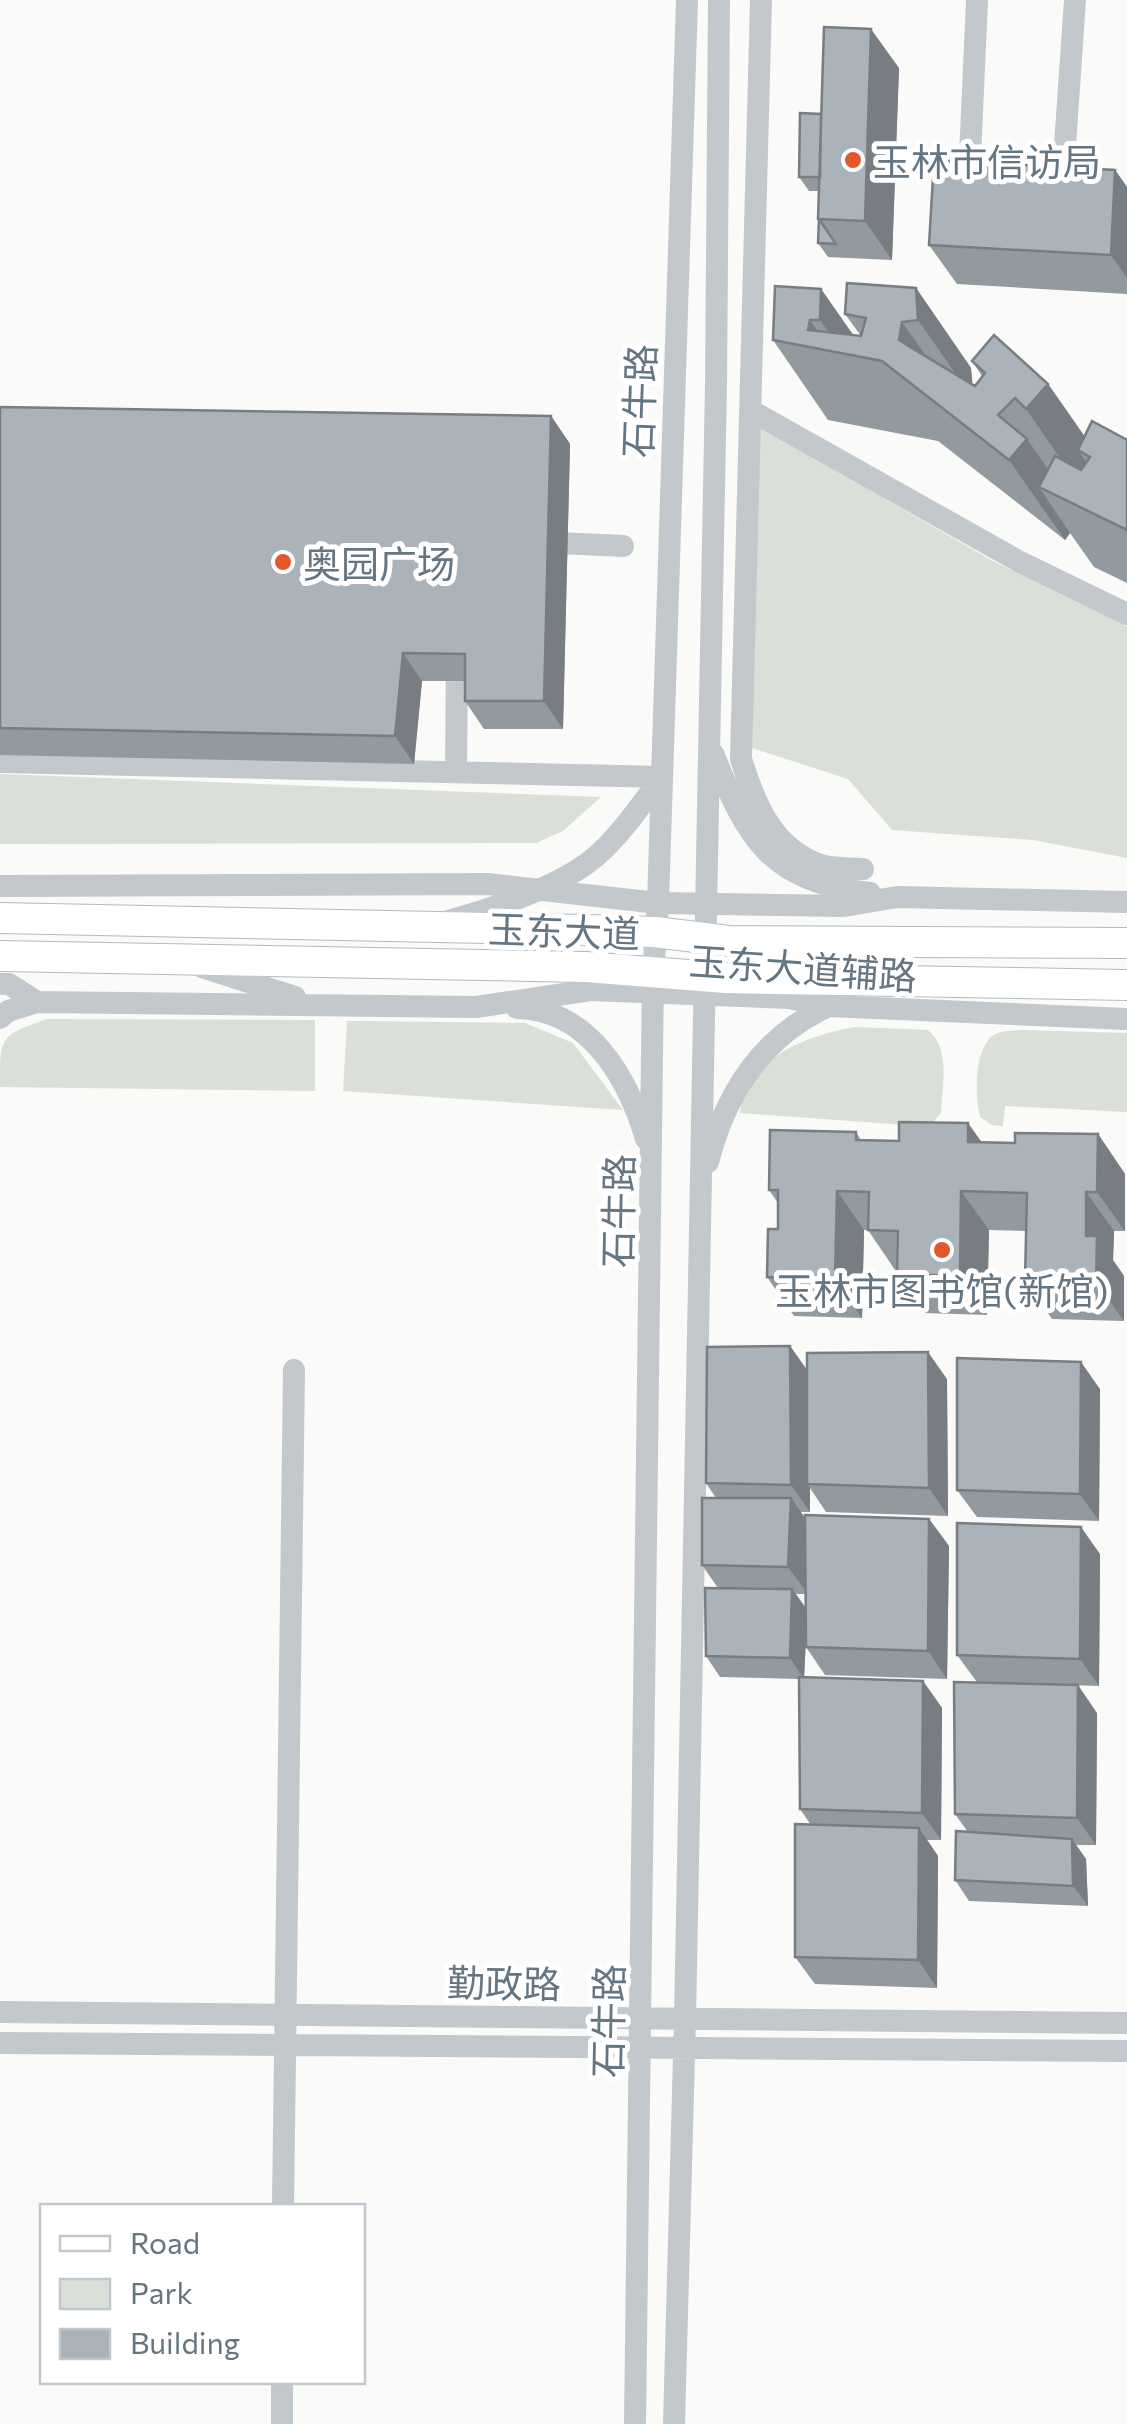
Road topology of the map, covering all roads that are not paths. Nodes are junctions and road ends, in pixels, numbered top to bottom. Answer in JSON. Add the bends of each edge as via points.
{"nodes":[{"id":1,"x":687,"y":0,"type":"edge"},
{"id":2,"x":719,"y":0,"type":"edge"},
{"id":3,"x":761,"y":0,"type":"edge"},
{"id":4,"x":977,"y":0,"type":"edge"},
{"id":5,"x":1075,"y":0,"type":"edge"},
{"id":6,"x":1006,"y":184,"type":"edge"},
{"id":7,"x":1061,"y":188,"type":"edge"},
{"id":8,"x":750,"y":410,"type":"junction"},
{"id":9,"x":513,"y":540,"type":"edge"},
{"id":10,"x":623,"y":546,"type":"dead end"},
{"id":11,"x":1127,"y":614,"type":"edge"},
{"id":12,"x":457,"y":636,"type":"edge"},
{"id":13,"x":709,"y":743,"type":"junction"},
{"id":14,"x":0,"y":762,"type":"edge"},
{"id":15,"x":456,"y":772,"type":"junction"},
{"id":16,"x":662,"y":777,"type":"junction"},
{"id":17,"x":864,"y":869,"type":"dead end"},
{"id":18,"x":0,"y":886,"type":"edge"},
{"id":19,"x":535,"y":889,"type":"junction"},
{"id":20,"x":897,"y":897,"type":"junction"},
{"id":21,"x":1127,"y":902,"type":"edge"},
{"id":22,"x":706,"y":904,"type":"junction"},
{"id":23,"x":0,"y":918,"type":"edge"},
{"id":24,"x":656,"y":918,"type":"junction"},
{"id":25,"x":1127,"y":918,"type":"edge"},
{"id":26,"x":430,"y":926,"type":"junction"},
{"id":27,"x":704,"y":938,"type":"junction"},
{"id":28,"x":1127,"y":943,"type":"edge"},
{"id":29,"x":0,"y":956,"type":"edge"},
{"id":30,"x":170,"y":959,"type":"junction"},
{"id":31,"x":430,"y":964,"type":"junction"},
{"id":32,"x":924,"y":982,"type":"junction"},
{"id":33,"x":653,"y":983,"type":"junction"},
{"id":34,"x":0,"y":984,"type":"edge"},
{"id":35,"x":1075,"y":984,"type":"junction"},
{"id":36,"x":1127,"y":985,"type":"edge"},
{"id":37,"x":703,"y":986,"type":"junction"},
{"id":38,"x":37,"y":1002,"type":"junction"},
{"id":39,"x":828,"y":1006,"type":"junction"},
{"id":40,"x":476,"y":1007,"type":"junction"},
{"id":41,"x":1127,"y":1007,"type":"edge"},
{"id":42,"x":0,"y":1018,"type":"edge"},
{"id":43,"x":1127,"y":1019,"type":"edge"},
{"id":44,"x":652,"y":1162,"type":"junction"},
{"id":45,"x":700,"y":1194,"type":"junction"},
{"id":46,"x":294,"y":1370,"type":"dead end"},
{"id":47,"x":0,"y":2012,"type":"edge"},
{"id":48,"x":284,"y":2014,"type":"junction"},
{"id":49,"x":642,"y":2018,"type":"junction"},
{"id":50,"x":685,"y":2018,"type":"junction"},
{"id":51,"x":1127,"y":2023,"type":"edge"},
{"id":52,"x":0,"y":2043,"type":"edge"},
{"id":53,"x":283,"y":2043,"type":"junction"},
{"id":54,"x":642,"y":2047,"type":"junction"},
{"id":55,"x":684,"y":2047,"type":"junction"},
{"id":56,"x":1127,"y":2051,"type":"edge"},
{"id":57,"x":283,"y":2204,"type":"edge"},
{"id":58,"x":282,"y":2384,"type":"edge"},
{"id":59,"x":282,"y":2424,"type":"edge"},
{"id":60,"x":634,"y":2424,"type":"edge"},
{"id":61,"x":674,"y":2424,"type":"edge"}],
"edges":[{"from":1,"to":16,"type":"street","name":"石牛路"},
{"from":2,"to":13,"type":"street","name":"石牛路"},
{"from":3,"to":8,"type":"street"},
{"from":4,"to":6,"type":"street","via":[[969,180]]},
{"from":5,"to":7,"type":"street"},
{"from":8,"to":11,"type":"street","via":[[1020,562]]},
{"from":8,"to":17,"type":"street","via":[[741,759],[754,801],[793,850],[825,866]]},
{"from":9,"to":10,"type":"street"},
{"from":12,"to":15,"type":"street"},
{"from":13,"to":20,"type":"street","via":[[731,798],[778,864],[838,890]]},
{"from":13,"to":22,"type":"street","name":"石牛路"},
{"from":14,"to":15,"type":"street"},
{"from":15,"to":16,"type":"street"},
{"from":16,"to":19,"type":"street","via":[[602,852],[573,874]]},
{"from":16,"to":24,"type":"street","name":"石牛路"},
{"from":18,"to":19,"type":"street","name":"玉东大道辅路"},
{"from":19,"to":24,"type":"street","name":"玉东大道辅路"},
{"from":19,"to":26,"type":"street"},
{"from":20,"to":21,"type":"street","name":"玉东大道辅路"},
{"from":20,"to":22,"type":"street","name":"玉东大道辅路","via":[[844,906]]},
{"from":20,"to":25,"type":"street","via":[[1066,906]]},
{"from":22,"to":24,"type":"street","name":"玉东大道辅路"},
{"from":22,"to":27,"type":"street","name":"石牛路"},
{"from":23,"to":26,"type":"main road","name":"玉东大道"},
{"from":24,"to":26,"type":"main road","name":"玉东大道"},
{"from":24,"to":27,"type":"main road","name":"玉东大道"},
{"from":24,"to":33,"type":"street","name":"石牛路"},
{"from":26,"to":31,"type":"main road","via":[[465,932],[474,945],[469,956]]},
{"from":27,"to":28,"type":"main road","name":"玉东大道"},
{"from":27,"to":37,"type":"street","name":"石牛路"},
{"from":29,"to":30,"type":"main road","name":"玉东大道"},
{"from":30,"to":31,"type":"main road","name":"玉东大道"},
{"from":30,"to":40,"type":"street","via":[[300,998]]},
{"from":31,"to":33,"type":"main road","name":"玉东大道","via":[[586,967]]},
{"from":32,"to":35,"type":"main road","name":"玉东大道"},
{"from":32,"to":37,"type":"main road","name":"玉东大道"},
{"from":32,"to":39,"type":"street"},
{"from":33,"to":37,"type":"main road","name":"玉东大道"},
{"from":33,"to":40,"type":"street","name":"玉东大道辅路"},
{"from":33,"to":44,"type":"street","name":"石牛路"},
{"from":34,"to":38,"type":"street","name":"玉东大道辅路"},
{"from":35,"to":36,"type":"main road","name":"玉东大道"},
{"from":35,"to":41,"type":"street"},
{"from":37,"to":39,"type":"street","name":"玉东大道辅路"},
{"from":37,"to":45,"type":"street","name":"石牛路"},
{"from":38,"to":40,"type":"street","name":"玉东大道辅路"},
{"from":38,"to":42,"type":"street"},
{"from":39,"to":43,"type":"street","name":"玉东大道辅路"},
{"from":39,"to":45,"type":"street","via":[[791,1026],[748,1068],[713,1141]]},
{"from":40,"to":44,"type":"street","via":[[530,1008],[582,1032],[622,1077]]},
{"from":44,"to":49,"type":"street","name":"石牛路"},
{"from":45,"to":50,"type":"street","name":"石牛路"},
{"from":46,"to":48,"type":"street"},
{"from":47,"to":48,"type":"street","name":"勤政路"},
{"from":48,"to":49,"type":"street","name":"勤政路"},
{"from":48,"to":53,"type":"street"},
{"from":49,"to":50,"type":"street","name":"勤政路"},
{"from":49,"to":54,"type":"street","name":"石牛路"},
{"from":50,"to":51,"type":"street","name":"勤政路"},
{"from":50,"to":55,"type":"street","name":"石牛路"},
{"from":52,"to":53,"type":"street","name":"勤政路"},
{"from":53,"to":54,"type":"street","name":"勤政路"},
{"from":53,"to":57,"type":"street"},
{"from":54,"to":55,"type":"street","name":"勤政路"},
{"from":54,"to":60,"type":"street","name":"石牛路"},
{"from":55,"to":56,"type":"street","name":"勤政路"},
{"from":55,"to":61,"type":"street","name":"石牛路"},
{"from":58,"to":59,"type":"street"}]}
